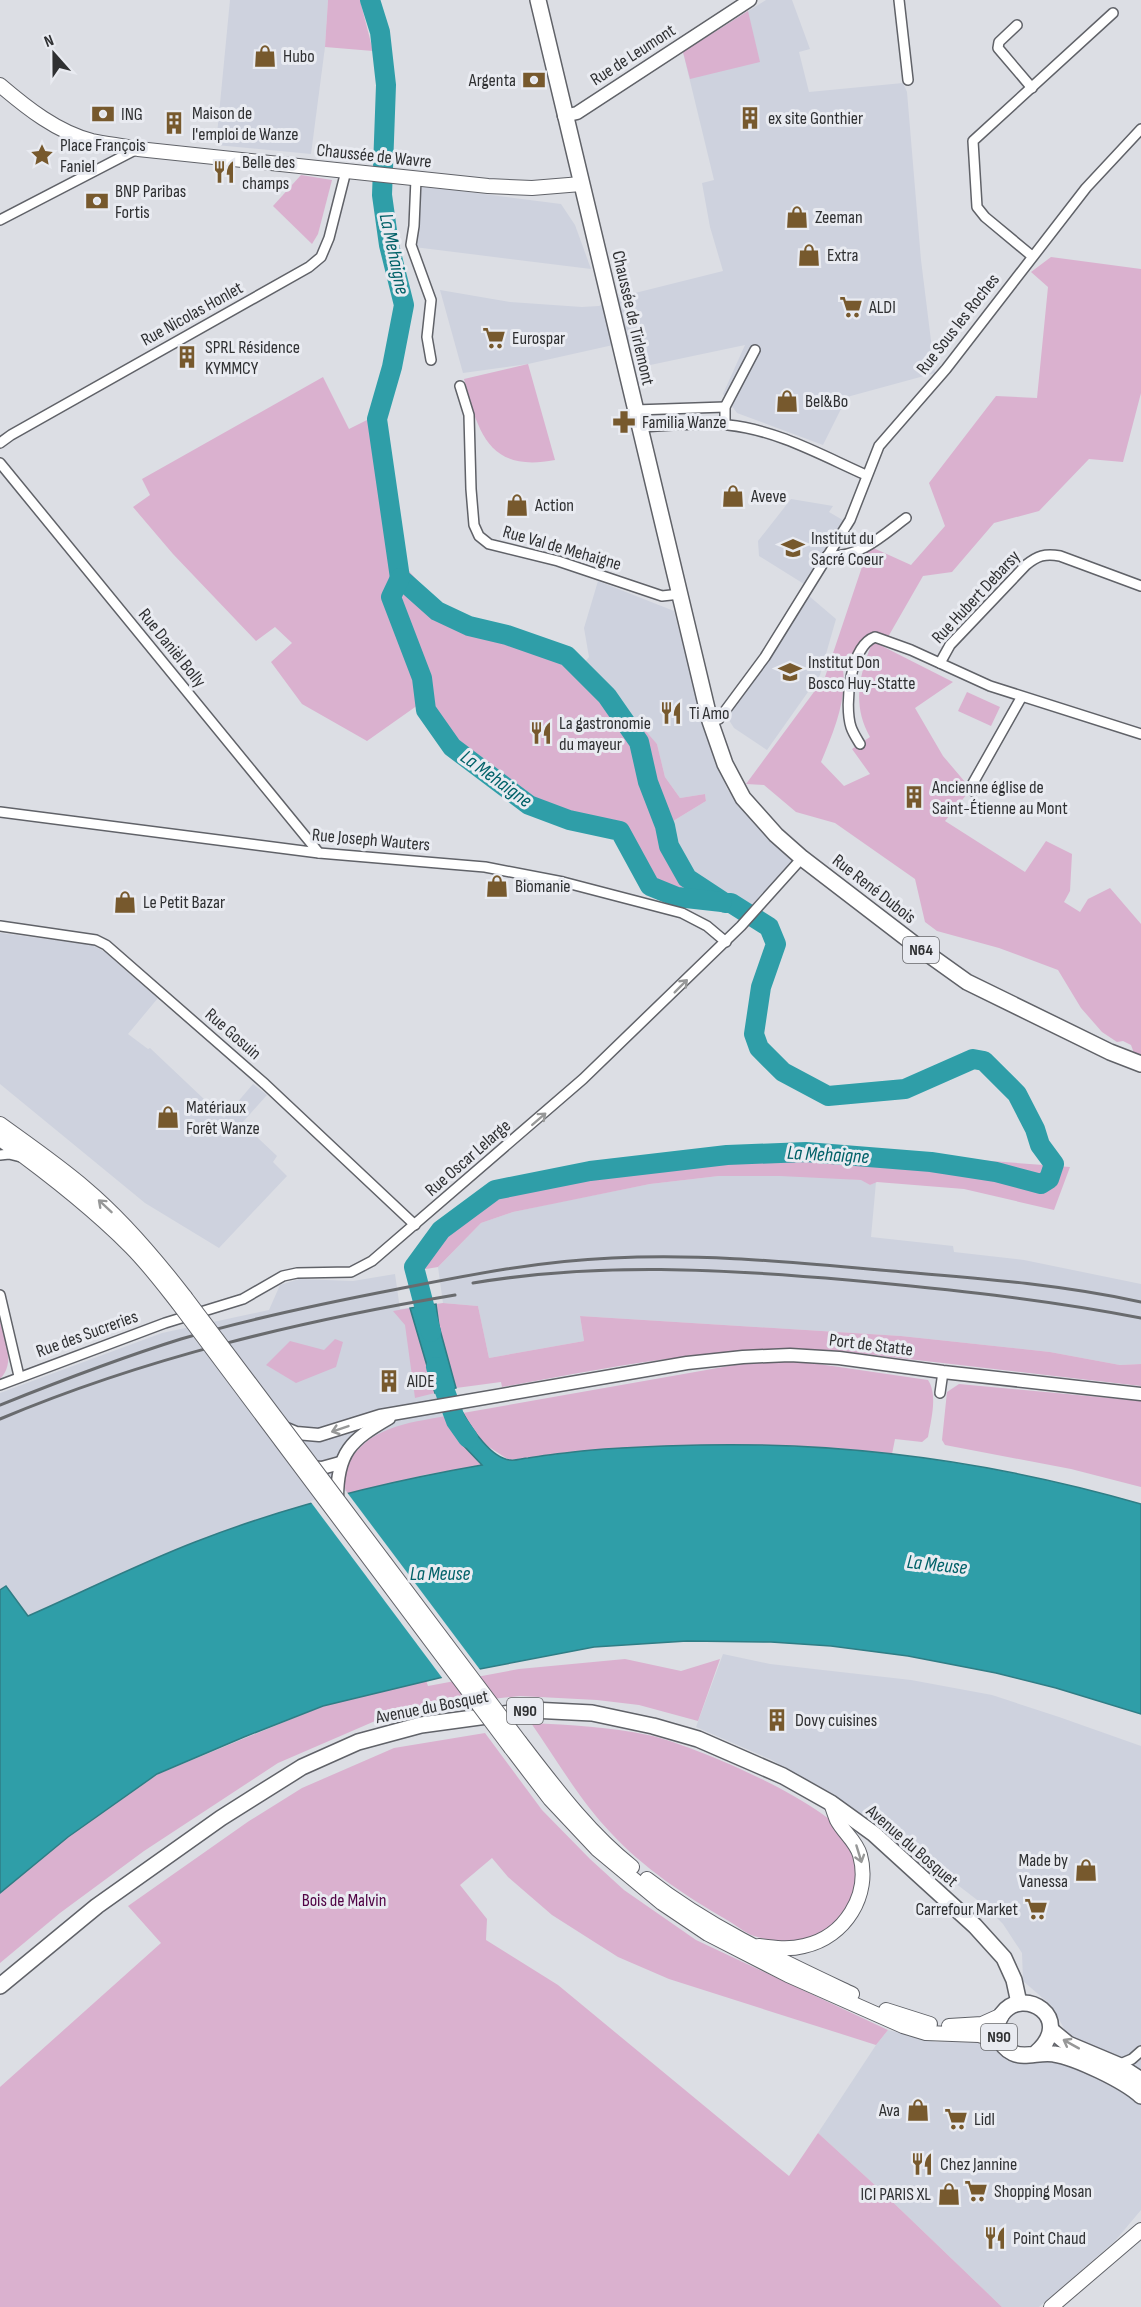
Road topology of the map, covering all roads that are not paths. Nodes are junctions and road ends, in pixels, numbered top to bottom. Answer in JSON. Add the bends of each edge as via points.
{"nodes":[{"id":1,"x":538,"y":0,"type":"edge"},
{"id":2,"x":750,"y":0,"type":"edge"},
{"id":3,"x":899,"y":0,"type":"edge"},
{"id":4,"x":1113,"y":13,"type":"dead end"},
{"id":5,"x":1017,"y":25,"type":"dead end"},
{"id":6,"x":908,"y":80,"type":"dead end"},
{"id":7,"x":0,"y":85,"type":"edge"},
{"id":8,"x":1032,"y":88,"type":"junction"},
{"id":9,"x":564,"y":116,"type":"junction"},
{"id":10,"x":1141,"y":129,"type":"edge"},
{"id":11,"x":138,"y":149,"type":"junction"},
{"id":12,"x":346,"y":171,"type":"junction"},
{"id":13,"x":416,"y":179,"type":"junction"},
{"id":14,"x":581,"y":184,"type":"junction"},
{"id":15,"x":0,"y":220,"type":"edge"},
{"id":16,"x":1032,"y":256,"type":"junction"},
{"id":17,"x":755,"y":350,"type":"dead end"},
{"id":18,"x":431,"y":360,"type":"dead end"},
{"id":19,"x":460,"y":386,"type":"dead end"},
{"id":20,"x":725,"y":407,"type":"junction"},
{"id":21,"x":635,"y":410,"type":"junction"},
{"id":22,"x":725,"y":424,"type":"junction"},
{"id":23,"x":640,"y":427,"type":"junction"},
{"id":24,"x":0,"y":443,"type":"edge"},
{"id":25,"x":0,"y":463,"type":"edge"},
{"id":26,"x":866,"y":475,"type":"junction"},
{"id":27,"x":906,"y":518,"type":"dead end"},
{"id":28,"x":827,"y":556,"type":"junction"},
{"id":29,"x":1141,"y":586,"type":"edge"},
{"id":30,"x":680,"y":594,"type":"junction"},
{"id":31,"x":692,"y":645,"type":"joint"},
{"id":32,"x":940,"y":663,"type":"junction"},
{"id":33,"x":1021,"y":698,"type":"junction"},
{"id":34,"x":710,"y":720,"type":"junction"},
{"id":35,"x":1141,"y":734,"type":"edge"},
{"id":36,"x":860,"y":744,"type":"dead end"},
{"id":37,"x":973,"y":790,"type":"dead end"},
{"id":38,"x":0,"y":812,"type":"edge"},
{"id":39,"x":319,"y":853,"type":"junction"},
{"id":40,"x":802,"y":858,"type":"junction"},
{"id":41,"x":0,"y":926,"type":"edge"},
{"id":42,"x":726,"y":942,"type":"junction"},
{"id":43,"x":1141,"y":1064,"type":"edge"},
{"id":44,"x":0,"y":1124,"type":"edge"},
{"id":45,"x":0,"y":1139,"type":"edge"},
{"id":46,"x":0,"y":1155,"type":"edge"},
{"id":47,"x":29,"y":1160,"type":"junction"},
{"id":48,"x":415,"y":1225,"type":"junction"},
{"id":49,"x":0,"y":1295,"type":"edge"},
{"id":50,"x":181,"y":1300,"type":"junction"},
{"id":51,"x":165,"y":1323,"type":"joint"},
{"id":52,"x":943,"y":1372,"type":"junction"},
{"id":53,"x":19,"y":1376,"type":"junction"},
{"id":54,"x":0,"y":1384,"type":"edge"},
{"id":55,"x":940,"y":1393,"type":"dead end"},
{"id":56,"x":1141,"y":1394,"type":"edge"},
{"id":57,"x":396,"y":1415,"type":"junction"},
{"id":58,"x":284,"y":1428,"type":"junction"},
{"id":59,"x":340,"y":1464,"type":"junction"},
{"id":60,"x":298,"y":1465,"type":"junction"},
{"id":61,"x":314,"y":1468,"type":"junction"},
{"id":62,"x":337,"y":1499,"type":"junction"},
{"id":63,"x":516,"y":1745,"type":"junction"},
{"id":64,"x":831,"y":1803,"type":"junction"},
{"id":65,"x":750,"y":1946,"type":"junction"},
{"id":66,"x":0,"y":1986,"type":"edge"},
{"id":67,"x":1019,"y":2003,"type":"junction"},
{"id":68,"x":1002,"y":2014,"type":"junction"},
{"id":69,"x":1051,"y":2030,"type":"junction"},
{"id":70,"x":1000,"y":2041,"type":"junction"},
{"id":71,"x":1141,"y":2051,"type":"edge"},
{"id":72,"x":1036,"y":2054,"type":"junction"},
{"id":73,"x":1118,"y":2065,"type":"junction"},
{"id":74,"x":1141,"y":2080,"type":"edge"},
{"id":75,"x":1141,"y":2096,"type":"edge"},
{"id":76,"x":1141,"y":2219,"type":"edge"},
{"id":77,"x":1141,"y":2230,"type":"edge"},
{"id":78,"x":1121,"y":2247,"type":"junction"},
{"id":79,"x":1051,"y":2307,"type":"edge"}],
"edges":[{"from":1,"to":9,"type":"main road","name":"Chaussée de Tirlemont"},
{"from":2,"to":9,"type":"street","name":"Rue de Leumont","via":[[577,113]]},
{"from":3,"to":6,"type":"street"},
{"from":4,"to":8,"type":"street"},
{"from":5,"to":8,"type":"street","via":[[999,42],[998,48]]},
{"from":7,"to":11,"type":"main road","name":"Chaussée de Wavre","via":[[28,108],[70,133]]},
{"from":8,"to":16,"type":"street","via":[[973,141],[977,207]]},
{"from":9,"to":14,"type":"main road","name":"Chaussée de Tirlemont"},
{"from":10,"to":16,"type":"street","name":"Rue Sous les Roches","via":[[1086,188]]},
{"from":11,"to":12,"type":"main road","name":"Chaussée de Wavre"},
{"from":11,"to":15,"type":"street"},
{"from":12,"to":13,"type":"main road","name":"Chaussée de Wavre"},
{"from":12,"to":24,"type":"street","name":"Rue Nicolas Honlet","via":[[329,238],[321,257],[309,267]]},
{"from":13,"to":14,"type":"main road","name":"Chaussée de Wavre","via":[[521,187]]},
{"from":13,"to":18,"type":"street","via":[[411,245],[431,300],[427,337]]},
{"from":14,"to":21,"type":"main road","name":"Chaussée de Tirlemont"},
{"from":16,"to":26,"type":"street","name":"Rue Sous les Roches","via":[[946,369],[879,446]]},
{"from":17,"to":20,"type":"street"},
{"from":19,"to":30,"type":"street","name":"Rue Val de Mehaigne","via":[[469,416],[474,525],[479,536],[489,544],[558,561],[662,596]]},
{"from":20,"to":21,"type":"street"},
{"from":20,"to":22,"type":"street"},
{"from":21,"to":23,"type":"main road","name":"Chaussée de Tirlemont"},
{"from":22,"to":23,"type":"street"},
{"from":22,"to":26,"type":"street","via":[[782,438]]},
{"from":23,"to":30,"type":"main road","name":"Chaussée de Tirlemont"},
{"from":25,"to":39,"type":"street","name":"Rue Danièl Bolly"},
{"from":26,"to":28,"type":"street","name":"Rue Sous les Roches","via":[[850,520]]},
{"from":27,"to":28,"type":"street","via":[[855,553]]},
{"from":28,"to":34,"type":"street","name":"Rue Sous les Roches","via":[[765,657],[719,719]]},
{"from":29,"to":32,"type":"street","name":"Rue Hubert Debarsy","via":[[1060,556],[1049,553],[1036,557],[950,645]]},
{"from":30,"to":31,"type":"main road","name":"Chaussée de Tirlemont"},
{"from":31,"to":34,"type":"main road","name":"Rue René Dubois"},
{"from":32,"to":33,"type":"street"},
{"from":32,"to":36,"type":"street","via":[[875,637],[865,643],[850,682],[848,707],[851,728]]},
{"from":33,"to":35,"type":"street"},
{"from":33,"to":37,"type":"street","via":[[973,783]]},
{"from":34,"to":40,"type":"main road","name":"Rue René Dubois","number":"N64","via":[[724,764],[736,786],[758,816]]},
{"from":38,"to":39,"type":"street","name":"Rue Joseph Wauters"},
{"from":39,"to":42,"type":"street","name":"Rue Joseph Wauters","via":[[484,867],[563,882],[682,913]]},
{"from":40,"to":42,"type":"street","name":"Rue Oscar Lelarge"},
{"from":40,"to":43,"type":"main road","name":"Rue René Dubois","number":"N64","via":[[967,982]]},
{"from":41,"to":48,"type":"street","name":"Rue Gosuin","via":[[96,940],[106,945],[272,1091]]},
{"from":48,"to":42,"type":"street","name":"Rue Oscar Lelarge","one_way":true,"via":[[583,1080]]},
{"from":50,"to":44,"type":"main road","one_way":true,"via":[[162,1266],[112,1213]]},
{"from":45,"to":47,"type":"main road"},
{"from":46,"to":47,"type":"street"},
{"from":47,"to":50,"type":"main road","via":[[131,1247]]},
{"from":48,"to":51,"type":"street","name":"Rue Oscar Lelarge","via":[[372,1262],[351,1272],[284,1276],[243,1299]]},
{"from":49,"to":53,"type":"street","name":"Rue des Sucreries"},
{"from":50,"to":58,"type":"main road","bridge":true},
{"from":50,"to":60,"type":"main road","bridge":true},
{"from":51,"to":53,"type":"street","name":"Rue des Sucreries"},
{"from":52,"to":55,"type":"street"},
{"from":52,"to":56,"type":"street","name":"Port de Statte"},
{"from":52,"to":57,"type":"street","name":"Port de Statte","via":[[839,1358],[742,1356]]},
{"from":53,"to":54,"type":"street","name":"Rue des Sucreries"},
{"from":57,"to":58,"type":"street","name":"Port de Statte","one_way":true,"via":[[380,1416],[319,1435]]},
{"from":57,"to":59,"type":"street","via":[[361,1435]]},
{"from":58,"to":61,"type":"main road","bridge":true},
{"from":59,"to":61,"type":"street"},
{"from":59,"to":62,"type":"street"},
{"from":60,"to":61,"type":"street","bridge":true},
{"from":60,"to":63,"type":"main road","bridge":true},
{"from":61,"to":62,"type":"main road","bridge":true},
{"from":62,"to":63,"type":"main road","bridge":true},
{"from":63,"to":65,"type":"main road","via":[[628,1863],[688,1908]]},
{"from":63,"to":70,"type":"main road","via":[[550,1799],[597,1849],[662,1903],[708,1934],[903,2026]]},
{"from":64,"to":65,"type":"main road","one_way":true,"via":[[860,1854],[862,1879],[855,1909],[844,1924],[820,1942],[788,1949]]},
{"from":64,"to":66,"type":"main road","name":"Avenue du Bosquet","number":"N90","via":[[783,1776],[698,1739],[592,1713],[532,1710],[421,1725],[358,1742],[292,1774],[221,1818],[97,1906]]},
{"from":64,"to":67,"type":"main road","name":"Avenue du Bosquet","number":"N90","via":[[874,1834],[975,1926],[1004,1958]]},
{"from":65,"to":68,"type":"main road","via":[[891,2012],[931,2025],[982,2024]]},
{"from":67,"to":68,"type":"main road","number":"N90"},
{"from":67,"to":69,"type":"main road","number":"N90","via":[[1031,2003],[1041,2009]]},
{"from":68,"to":70,"type":"main road","number":"N90","via":[[998,2023]]},
{"from":69,"to":72,"type":"main road","number":"N90","via":[[1047,2044]]},
{"from":73,"to":69,"type":"main road","number":"N90","one_way":true,"via":[[1068,2044]]},
{"from":70,"to":72,"type":"main road","number":"N90","via":[[1015,2055]]},
{"from":71,"to":73,"type":"street"},
{"from":72,"to":75,"type":"main road","number":"N90","via":[[1055,2054],[1110,2075]]},
{"from":73,"to":74,"type":"main road","number":"N90"},
{"from":76,"to":78,"type":"main road"},
{"from":77,"to":78,"type":"main road"},
{"from":78,"to":79,"type":"main road"}]}
